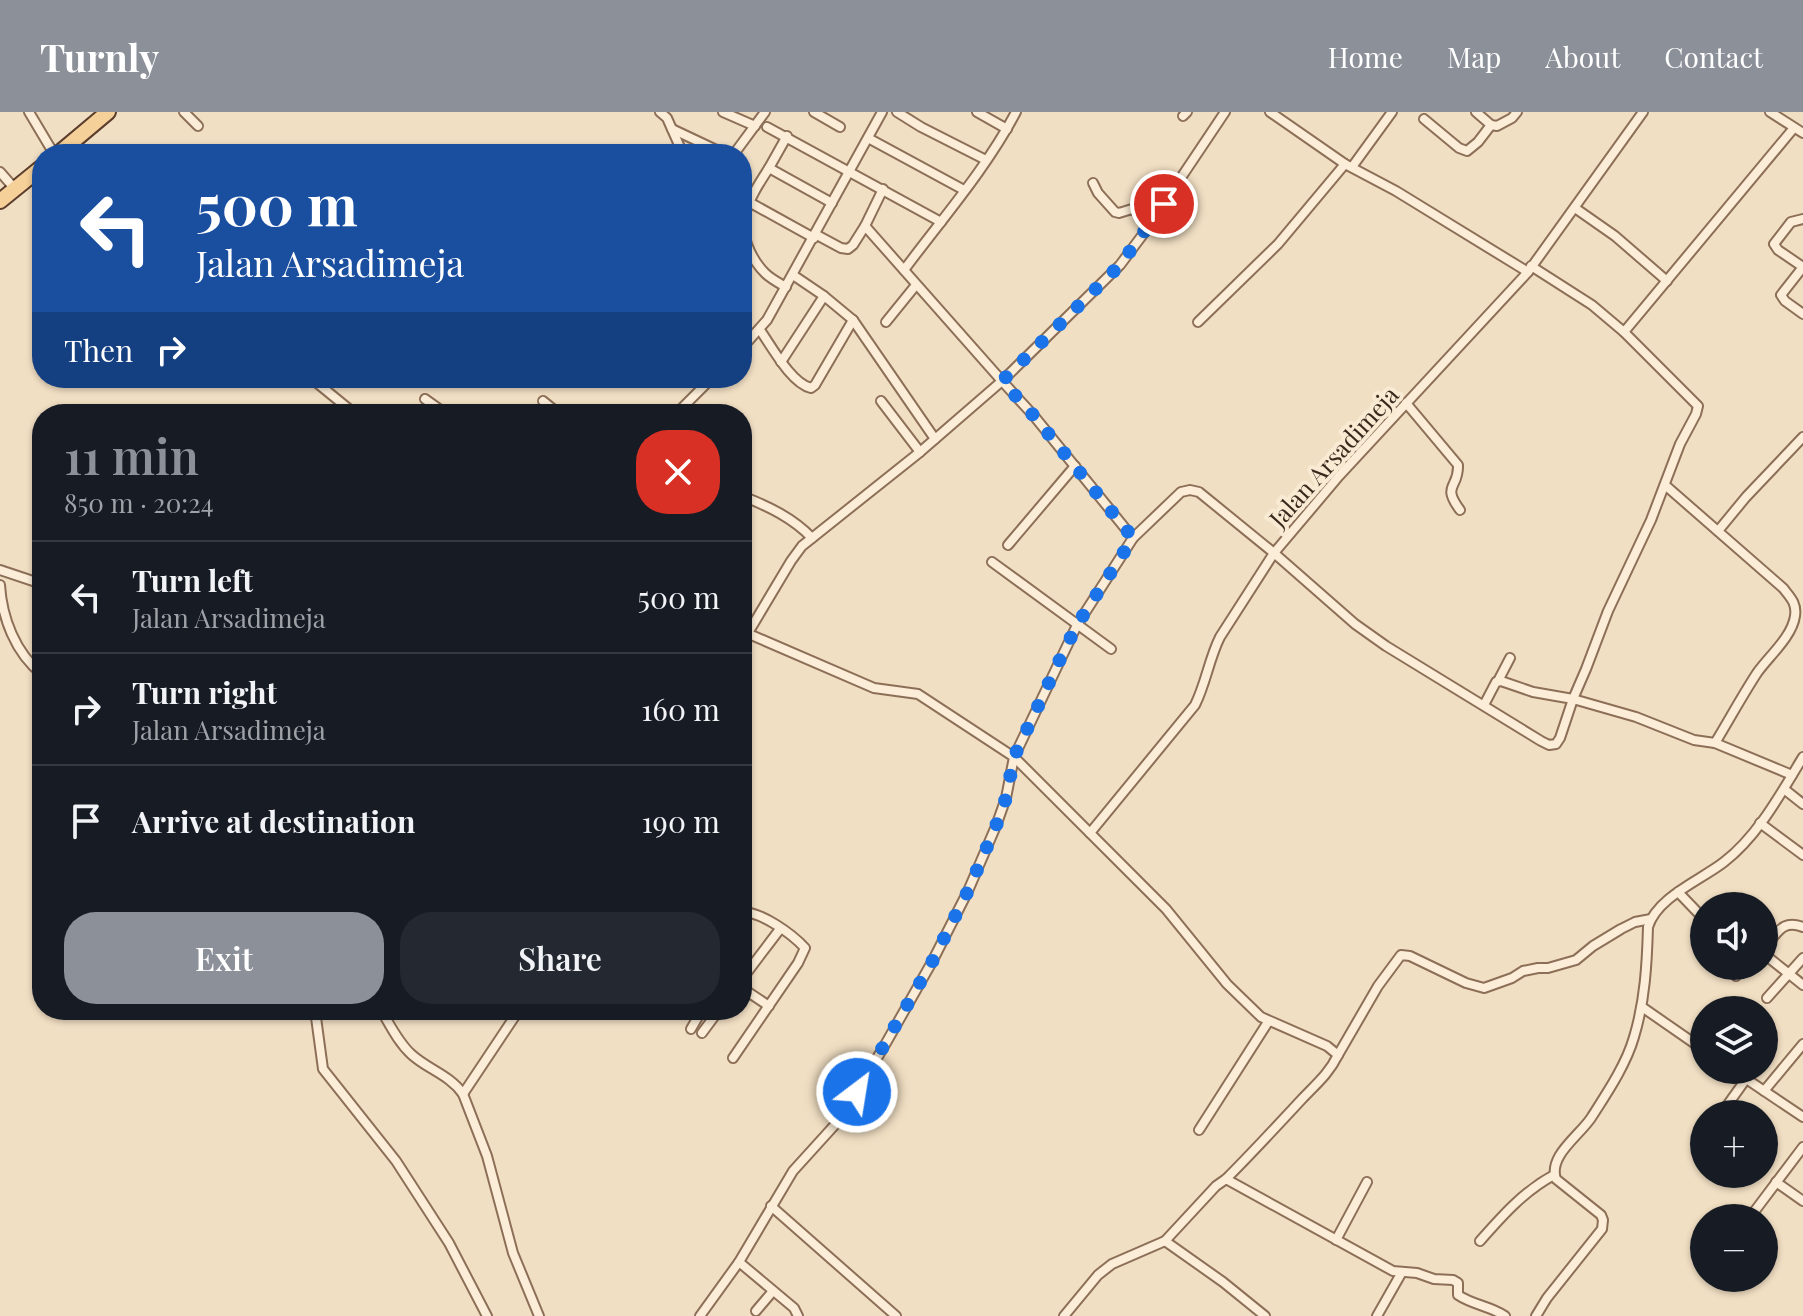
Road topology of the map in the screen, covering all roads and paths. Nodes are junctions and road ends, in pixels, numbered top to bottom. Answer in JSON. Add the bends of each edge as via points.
{"nodes":[{"id":1,"x":29,"y":112,"type":"edge"},
{"id":2,"x":108,"y":112,"type":"edge"},
{"id":3,"x":184,"y":112,"type":"edge"},
{"id":4,"x":660,"y":112,"type":"edge"},
{"id":5,"x":723,"y":112,"type":"edge"},
{"id":6,"x":765,"y":112,"type":"edge"},
{"id":7,"x":814,"y":112,"type":"edge"},
{"id":8,"x":882,"y":112,"type":"edge"},
{"id":9,"x":897,"y":112,"type":"edge"},
{"id":10,"x":977,"y":112,"type":"edge"},
{"id":11,"x":1016,"y":112,"type":"edge"},
{"id":12,"x":1225,"y":112,"type":"edge"},
{"id":13,"x":1270,"y":112,"type":"edge"},
{"id":14,"x":1476,"y":112,"type":"edge"},
{"id":15,"x":1517,"y":112,"type":"edge"},
{"id":16,"x":1643,"y":112,"type":"edge"},
{"id":17,"x":1770,"y":112,"type":"edge"},
{"id":18,"x":1390,"y":113,"type":"edge"},
{"id":19,"x":1424,"y":119,"type":"dead end"},
{"id":20,"x":1491,"y":125,"type":"junction"},
{"id":21,"x":198,"y":126,"type":"dead end"},
{"id":22,"x":755,"y":126,"type":"junction"},
{"id":23,"x":767,"y":127,"type":"dead end"},
{"id":24,"x":840,"y":127,"type":"dead end"},
{"id":25,"x":672,"y":129,"type":"junction"},
{"id":26,"x":1007,"y":129,"type":"junction"},
{"id":27,"x":1793,"y":129,"type":"junction"},
{"id":28,"x":1803,"y":133,"type":"edge"},
{"id":29,"x":787,"y":136,"type":"junction"},
{"id":30,"x":868,"y":138,"type":"junction"},
{"id":31,"x":50,"y":144,"type":"edge"},
{"id":32,"x":68,"y":144,"type":"edge"},
{"id":33,"x":679,"y":144,"type":"edge"},
{"id":34,"x":704,"y":144,"type":"edge"},
{"id":35,"x":742,"y":144,"type":"edge"},
{"id":36,"x":986,"y":160,"type":"junction"},
{"id":37,"x":1348,"y":166,"type":"junction"},
{"id":38,"x":769,"y":168,"type":"junction"},
{"id":39,"x":850,"y":171,"type":"junction"},
{"id":40,"x":0,"y":172,"type":"edge"},
{"id":41,"x":32,"y":175,"type":"edge"},
{"id":42,"x":1093,"y":183,"type":"dead end"},
{"id":43,"x":15,"y":189,"type":"junction"},
{"id":44,"x":883,"y":189,"type":"junction"},
{"id":45,"x":964,"y":190,"type":"junction"},
{"id":46,"x":752,"y":197,"type":"edge"},
{"id":47,"x":0,"y":201,"type":"edge"},
{"id":48,"x":832,"y":203,"type":"junction"},
{"id":49,"x":752,"y":204,"type":"edge"},
{"id":50,"x":1575,"y":208,"type":"junction"},
{"id":51,"x":1803,"y":219,"type":"edge"},
{"id":52,"x":941,"y":222,"type":"junction"},
{"id":53,"x":1152,"y":222,"type":"junction"},
{"id":54,"x":865,"y":226,"type":"junction"},
{"id":55,"x":814,"y":236,"type":"junction"},
{"id":56,"x":752,"y":253,"type":"edge"},
{"id":57,"x":1803,"y":268,"type":"edge"},
{"id":58,"x":1530,"y":269,"type":"junction"},
{"id":59,"x":904,"y":270,"type":"junction"},
{"id":60,"x":793,"y":275,"type":"junction"},
{"id":61,"x":1667,"y":281,"type":"junction"},
{"id":62,"x":916,"y":285,"type":"junction"},
{"id":63,"x":786,"y":287,"type":"junction"},
{"id":64,"x":824,"y":296,"type":"junction"},
{"id":65,"x":1803,"y":314,"type":"edge"},
{"id":66,"x":853,"y":320,"type":"junction"},
{"id":67,"x":886,"y":322,"type":"dead end"},
{"id":68,"x":1198,"y":322,"type":"dead end"},
{"id":69,"x":760,"y":330,"type":"junction"},
{"id":70,"x":1624,"y":332,"type":"junction"},
{"id":71,"x":752,"y":338,"type":"edge"},
{"id":72,"x":781,"y":362,"type":"junction"},
{"id":73,"x":1002,"y":381,"type":"junction"},
{"id":74,"x":323,"y":388,"type":"edge"},
{"id":75,"x":702,"y":388,"type":"edge"},
{"id":76,"x":425,"y":399,"type":"dead end"},
{"id":77,"x":543,"y":401,"type":"dead end"},
{"id":78,"x":881,"y":401,"type":"dead end"},
{"id":79,"x":1406,"y":403,"type":"junction"},
{"id":80,"x":343,"y":404,"type":"edge"},
{"id":81,"x":432,"y":404,"type":"edge"},
{"id":82,"x":547,"y":404,"type":"edge"},
{"id":83,"x":686,"y":404,"type":"edge"},
{"id":84,"x":1803,"y":437,"type":"edge"},
{"id":85,"x":935,"y":439,"type":"junction"},
{"id":86,"x":920,"y":452,"type":"junction"},
{"id":87,"x":1075,"y":466,"type":"junction"},
{"id":88,"x":1665,"y":485,"type":"junction"},
{"id":89,"x":752,"y":501,"type":"edge"},
{"id":90,"x":1460,"y":510,"type":"dead end"},
{"id":91,"x":1718,"y":531,"type":"junction"},
{"id":92,"x":812,"y":538,"type":"junction"},
{"id":93,"x":1133,"y":538,"type":"junction"},
{"id":94,"x":1008,"y":545,"type":"dead end"},
{"id":95,"x":1274,"y":553,"type":"junction"},
{"id":96,"x":992,"y":562,"type":"dead end"},
{"id":97,"x":0,"y":570,"type":"edge"},
{"id":98,"x":32,"y":581,"type":"edge"},
{"id":99,"x":0,"y":585,"type":"edge"},
{"id":100,"x":752,"y":621,"type":"edge"},
{"id":101,"x":1077,"y":625,"type":"junction"},
{"id":102,"x":752,"y":635,"type":"edge"},
{"id":103,"x":1111,"y":649,"type":"dead end"},
{"id":104,"x":1510,"y":658,"type":"dead end"},
{"id":105,"x":32,"y":666,"type":"edge"},
{"id":106,"x":1498,"y":681,"type":"junction"},
{"id":107,"x":1573,"y":699,"type":"junction"},
{"id":108,"x":1484,"y":705,"type":"junction"},
{"id":109,"x":1715,"y":743,"type":"junction"},
{"id":110,"x":1014,"y":757,"type":"junction"},
{"id":111,"x":1803,"y":757,"type":"edge"},
{"id":112,"x":1792,"y":775,"type":"junction"},
{"id":113,"x":1784,"y":789,"type":"junction"},
{"id":114,"x":1803,"y":804,"type":"edge"},
{"id":115,"x":1760,"y":823,"type":"junction"},
{"id":116,"x":1090,"y":833,"type":"junction"},
{"id":117,"x":1803,"y":855,"type":"edge"},
{"id":118,"x":1678,"y":892,"type":"junction"},
{"id":119,"x":1690,"y":904,"type":"edge"},
{"id":120,"x":752,"y":913,"type":"edge"},
{"id":121,"x":1651,"y":919,"type":"junction"},
{"id":122,"x":1803,"y":927,"type":"edge"},
{"id":123,"x":780,"y":929,"type":"junction"},
{"id":124,"x":1778,"y":931,"type":"edge"},
{"id":125,"x":1803,"y":958,"type":"edge"},
{"id":126,"x":1778,"y":965,"type":"edge"},
{"id":127,"x":752,"y":966,"type":"edge"},
{"id":128,"x":1789,"y":974,"type":"junction"},
{"id":129,"x":1803,"y":985,"type":"edge"},
{"id":130,"x":752,"y":995,"type":"edge"},
{"id":131,"x":1769,"y":996,"type":"edge"},
{"id":132,"x":769,"y":1006,"type":"junction"},
{"id":133,"x":1642,"y":1007,"type":"junction"},
{"id":134,"x":316,"y":1020,"type":"edge"},
{"id":135,"x":387,"y":1020,"type":"edge"},
{"id":136,"x":512,"y":1020,"type":"edge"},
{"id":137,"x":696,"y":1020,"type":"edge"},
{"id":138,"x":712,"y":1020,"type":"edge"},
{"id":139,"x":1268,"y":1022,"type":"junction"},
{"id":140,"x":691,"y":1029,"type":"dead end"},
{"id":141,"x":702,"y":1033,"type":"dead end"},
{"id":142,"x":1690,"y":1040,"type":"edge"},
{"id":143,"x":1803,"y":1044,"type":"edge"},
{"id":144,"x":1338,"y":1055,"type":"junction"},
{"id":145,"x":733,"y":1058,"type":"dead end"},
{"id":146,"x":1754,"y":1084,"type":"edge"},
{"id":147,"x":1764,"y":1091,"type":"junction"},
{"id":148,"x":463,"y":1094,"type":"junction"},
{"id":149,"x":1803,"y":1117,"type":"edge"},
{"id":150,"x":1199,"y":1130,"type":"dead end"},
{"id":151,"x":1801,"y":1153,"type":"edge"},
{"id":152,"x":1554,"y":1175,"type":"junction"},
{"id":153,"x":1226,"y":1179,"type":"junction"},
{"id":154,"x":1778,"y":1180,"type":"edge"},
{"id":155,"x":1367,"y":1182,"type":"dead end"},
{"id":156,"x":1778,"y":1183,"type":"edge"},
{"id":157,"x":1803,"y":1201,"type":"edge"},
{"id":158,"x":771,"y":1206,"type":"junction"},
{"id":159,"x":1336,"y":1240,"type":"junction"},
{"id":160,"x":1165,"y":1241,"type":"junction"},
{"id":161,"x":1480,"y":1241,"type":"dead end"},
{"id":162,"x":739,"y":1262,"type":"junction"},
{"id":163,"x":1404,"y":1272,"type":"junction"},
{"id":164,"x":773,"y":1291,"type":"junction"},
{"id":165,"x":756,"y":1311,"type":"dead end"},
{"id":166,"x":487,"y":1316,"type":"edge"},
{"id":167,"x":539,"y":1316,"type":"edge"},
{"id":168,"x":700,"y":1316,"type":"edge"},
{"id":169,"x":798,"y":1316,"type":"edge"},
{"id":170,"x":896,"y":1316,"type":"edge"},
{"id":171,"x":1064,"y":1316,"type":"edge"},
{"id":172,"x":1265,"y":1316,"type":"edge"},
{"id":173,"x":1377,"y":1316,"type":"edge"},
{"id":174,"x":1505,"y":1316,"type":"edge"},
{"id":175,"x":1536,"y":1316,"type":"edge"}],
"edges":[{"from":1,"to":31,"type":"street"},
{"from":2,"to":32,"type":"main road"},
{"from":3,"to":21,"type":"street"},
{"from":4,"to":25,"type":"street"},
{"from":5,"to":22,"type":"street"},
{"from":6,"to":22,"type":"street"},
{"from":7,"to":24,"type":"street"},
{"from":8,"to":30,"type":"street"},
{"from":9,"to":36,"type":"street"},
{"from":10,"to":26,"type":"street"},
{"from":11,"to":26,"type":"street"},
{"from":12,"to":53,"type":"street"},
{"from":13,"to":37,"type":"street"},
{"from":14,"to":20,"type":"street"},
{"from":15,"to":20,"type":"street","via":[[1500,126]]},
{"from":16,"to":50,"type":"street","name":"Jalan Arsadimeja"},
{"from":17,"to":27,"type":"street"},
{"from":18,"to":37,"type":"street"},
{"from":19,"to":20,"type":"street","via":[[1467,151]]},
{"from":22,"to":35,"type":"street"},
{"from":23,"to":29,"type":"street"},
{"from":25,"to":33,"type":"street"},
{"from":25,"to":34,"type":"street"},
{"from":26,"to":36,"type":"street"},
{"from":27,"to":28,"type":"street"},
{"from":27,"to":61,"type":"street"},
{"from":29,"to":38,"type":"street"},
{"from":29,"to":39,"type":"street"},
{"from":30,"to":39,"type":"street"},
{"from":30,"to":45,"type":"street"},
{"from":36,"to":45,"type":"street"},
{"from":37,"to":58,"type":"street"},
{"from":37,"to":68,"type":"street"},
{"from":38,"to":46,"type":"street"},
{"from":38,"to":48,"type":"street"},
{"from":39,"to":44,"type":"street"},
{"from":39,"to":48,"type":"street"},
{"from":40,"to":43,"type":"street"},
{"from":41,"to":43,"type":"main road"},
{"from":42,"to":53,"type":"street","via":[[1115,212],[1132,209]]},
{"from":43,"to":47,"type":"main road"},
{"from":44,"to":52,"type":"street"},
{"from":44,"to":54,"type":"street"},
{"from":45,"to":52,"type":"street"},
{"from":48,"to":55,"type":"street"},
{"from":49,"to":55,"type":"street"},
{"from":50,"to":58,"type":"street","name":"Jalan Arsadimeja"},
{"from":50,"to":61,"type":"street","via":[[1627,244]]},
{"from":51,"to":57,"type":"street","via":[[1791,222],[1774,244]]},
{"from":52,"to":59,"type":"street"},
{"from":53,"to":73,"type":"street","via":[[1120,265]]},
{"from":54,"to":55,"type":"street","via":[[848,249]]},
{"from":54,"to":59,"type":"street"},
{"from":55,"to":60,"type":"street"},
{"from":56,"to":63,"type":"street","via":[[763,271]]},
{"from":57,"to":65,"type":"street","via":[[1781,295]]},
{"from":58,"to":70,"type":"street","via":[[1592,305]]},
{"from":58,"to":79,"type":"street","name":"Jalan Arsadimeja"},
{"from":59,"to":62,"type":"street"},
{"from":60,"to":63,"type":"street"},
{"from":60,"to":64,"type":"street"},
{"from":61,"to":70,"type":"street"},
{"from":62,"to":67,"type":"street"},
{"from":62,"to":73,"type":"street"},
{"from":63,"to":69,"type":"street"},
{"from":64,"to":66,"type":"street"},
{"from":64,"to":72,"type":"street"},
{"from":66,"to":72,"type":"street","via":[[811,388]]},
{"from":66,"to":85,"type":"street"},
{"from":69,"to":71,"type":"street"},
{"from":69,"to":72,"type":"street"},
{"from":70,"to":88,"type":"street","via":[[1698,406]]},
{"from":73,"to":85,"type":"street"},
{"from":73,"to":87,"type":"street"},
{"from":74,"to":80,"type":"street"},
{"from":75,"to":83,"type":"street"},
{"from":76,"to":81,"type":"street"},
{"from":77,"to":82,"type":"street"},
{"from":78,"to":86,"type":"street"},
{"from":79,"to":90,"type":"street","via":[[1458,465],[1450,495]]},
{"from":79,"to":95,"type":"street","name":"Jalan Arsadimeja"},
{"from":84,"to":91,"type":"street"},
{"from":85,"to":86,"type":"street"},
{"from":86,"to":92,"type":"street"},
{"from":87,"to":93,"type":"street"},
{"from":87,"to":94,"type":"street"},
{"from":88,"to":91,"type":"street"},
{"from":88,"to":107,"type":"street"},
{"from":89,"to":92,"type":"street","via":[[798,524]]},
{"from":91,"to":109,"type":"street","via":[[1783,588],[1796,612]]},
{"from":92,"to":100,"type":"street"},
{"from":93,"to":95,"type":"street","name":"Jalan Arsadimeja","via":[[1181,492],[1190,490]]},
{"from":93,"to":101,"type":"street"},
{"from":95,"to":108,"type":"street","via":[[1365,631]]},
{"from":95,"to":116,"type":"street","via":[[1220,637],[1195,705]]},
{"from":96,"to":101,"type":"street"},
{"from":97,"to":98,"type":"street"},
{"from":99,"to":105,"type":"street","via":[[11,632]]},
{"from":101,"to":103,"type":"street"},
{"from":101,"to":110,"type":"street"},
{"from":102,"to":110,"type":"street","via":[[874,688],[918,694]]},
{"from":104,"to":106,"type":"street"},
{"from":106,"to":107,"type":"street"},
{"from":106,"to":108,"type":"street"},
{"from":107,"to":108,"type":"street","via":[[1553,745]]},
{"from":107,"to":109,"type":"street"},
{"from":109,"to":112,"type":"street"},
{"from":110,"to":116,"type":"street"},
{"from":110,"to":158,"type":"street","via":[[996,826],[932,962],[842,1117],[793,1171]]},
{"from":111,"to":112,"type":"street"},
{"from":112,"to":113,"type":"street"},
{"from":113,"to":114,"type":"street"},
{"from":113,"to":115,"type":"street"},
{"from":115,"to":117,"type":"street"},
{"from":115,"to":118,"type":"street","via":[[1724,862]]},
{"from":116,"to":139,"type":"street"},
{"from":118,"to":119,"type":"street"},
{"from":118,"to":121,"type":"street"},
{"from":120,"to":123,"type":"street"},
{"from":121,"to":133,"type":"street"},
{"from":121,"to":144,"type":"street","via":[[1621,929],[1576,960],[1523,971],[1484,988],[1401,955]]},
{"from":122,"to":124,"type":"street"},
{"from":123,"to":127,"type":"street"},
{"from":123,"to":132,"type":"street","via":[[805,948]]},
{"from":125,"to":128,"type":"street"},
{"from":126,"to":128,"type":"street"},
{"from":128,"to":129,"type":"street"},
{"from":128,"to":131,"type":"street"},
{"from":130,"to":132,"type":"street"},
{"from":132,"to":145,"type":"street"},
{"from":133,"to":142,"type":"street"},
{"from":133,"to":152,"type":"street","via":[[1624,1060],[1589,1121],[1560,1155]]},
{"from":134,"to":166,"type":"street","via":[[323,1069],[396,1161],[449,1243]]},
{"from":135,"to":148,"type":"street","via":[[412,1054]]},
{"from":136,"to":148,"type":"street"},
{"from":137,"to":140,"type":"street"},
{"from":138,"to":141,"type":"street"},
{"from":139,"to":144,"type":"street"},
{"from":139,"to":150,"type":"street"},
{"from":143,"to":147,"type":"street"},
{"from":144,"to":153,"type":"street","via":[[1318,1084]]},
{"from":146,"to":147,"type":"street"},
{"from":147,"to":149,"type":"street"},
{"from":148,"to":167,"type":"street","via":[[487,1156],[513,1253]]},
{"from":151,"to":154,"type":"street"},
{"from":152,"to":161,"type":"street","via":[[1514,1203]]},
{"from":152,"to":175,"type":"street","via":[[1601,1215],[1604,1224]]},
{"from":153,"to":159,"type":"street"},
{"from":153,"to":160,"type":"street"},
{"from":155,"to":159,"type":"street"},
{"from":156,"to":157,"type":"street"},
{"from":158,"to":162,"type":"street"},
{"from":158,"to":170,"type":"street"},
{"from":159,"to":163,"type":"street"},
{"from":160,"to":171,"type":"street","via":[[1112,1264]]},
{"from":160,"to":172,"type":"street"},
{"from":162,"to":164,"type":"street"},
{"from":162,"to":168,"type":"street"},
{"from":163,"to":173,"type":"street"},
{"from":163,"to":174,"type":"street","via":[[1453,1280],[1458,1295]]},
{"from":164,"to":165,"type":"street"},
{"from":164,"to":169,"type":"street"}]}
